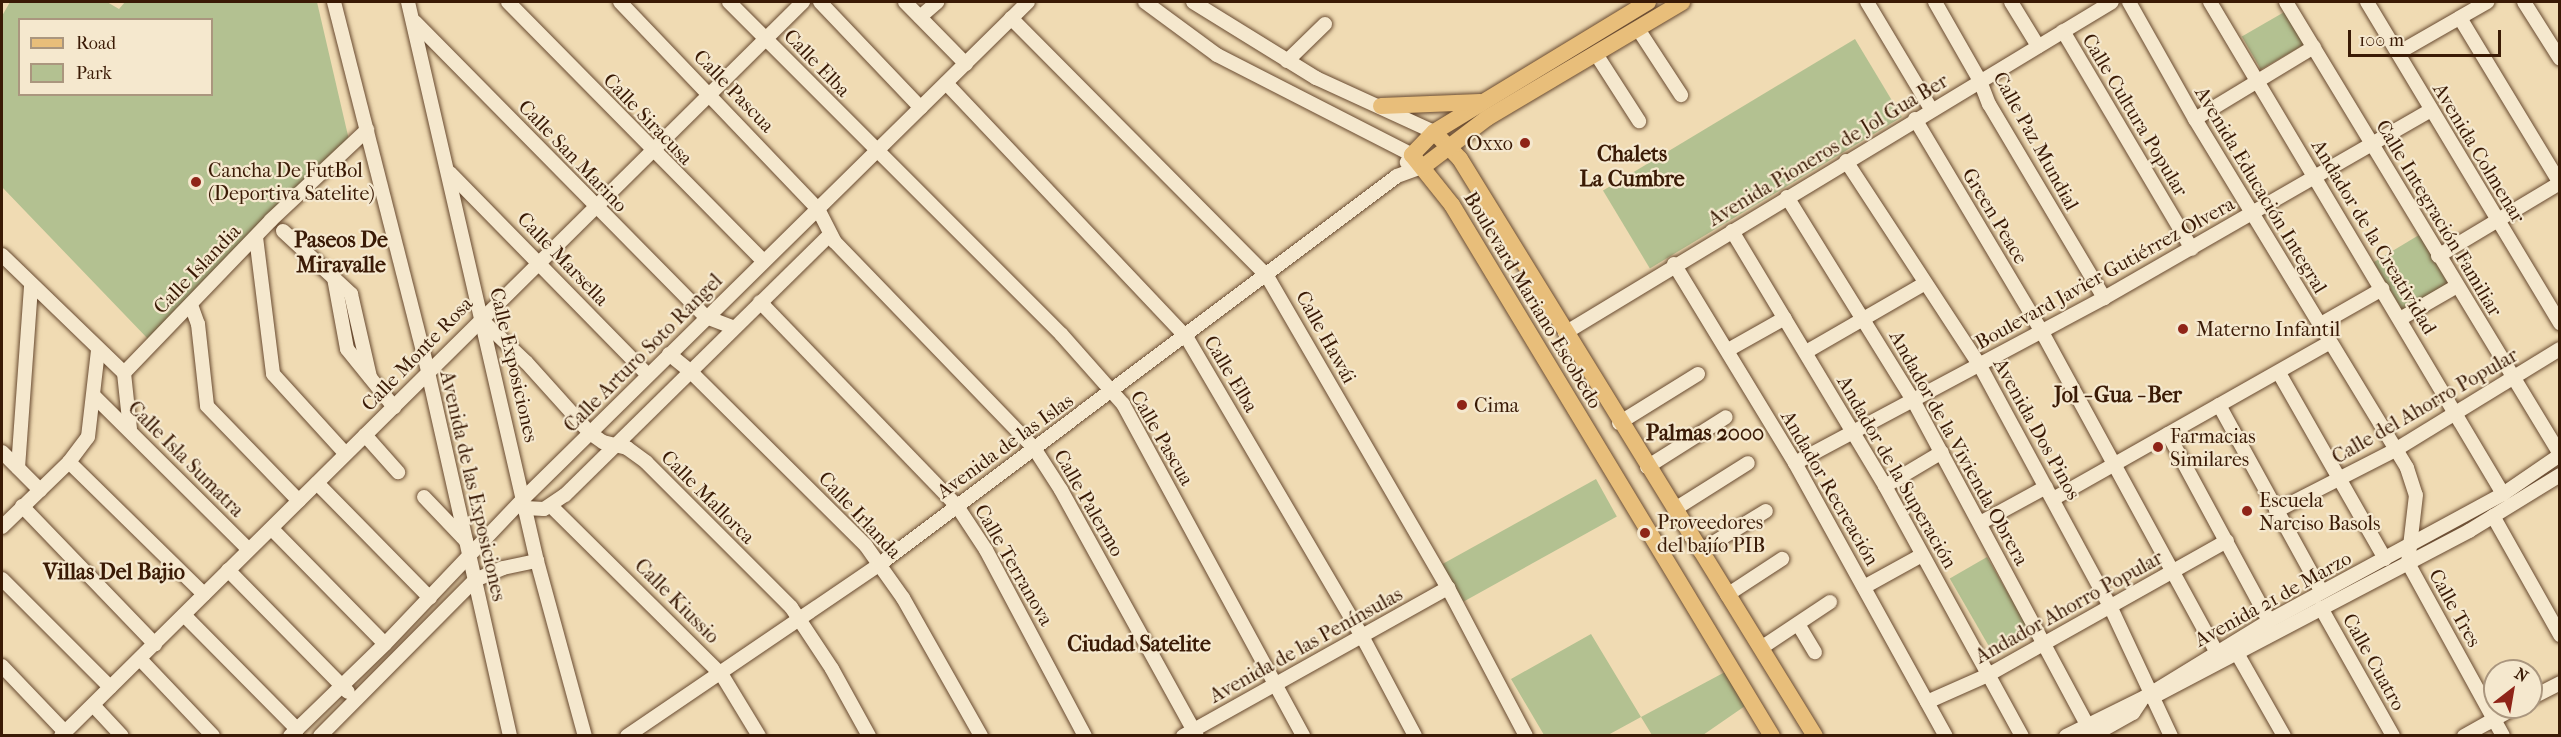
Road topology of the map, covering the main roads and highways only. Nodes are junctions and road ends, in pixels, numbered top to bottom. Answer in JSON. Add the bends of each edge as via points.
{"nodes":[{"id":1,"x":1648,"y":2,"type":"edge"},
{"id":2,"x":1682,"y":2,"type":"edge"},
{"id":3,"x":1481,"y":102,"type":"junction"},
{"id":4,"x":1381,"y":106,"type":"road end"},
{"id":5,"x":1434,"y":132,"type":"junction"},
{"id":6,"x":1449,"y":145,"type":"junction"},
{"id":7,"x":1418,"y":160,"type":"junction"},
{"id":8,"x":1772,"y":735,"type":"edge"},
{"id":9,"x":1815,"y":735,"type":"edge"}],
"edges":[{"from":1,"to":3,"type":"main road"},
{"from":2,"to":6,"type":"main road"},
{"from":3,"to":4,"type":"main road"},
{"from":3,"to":5,"type":"main road"},
{"from":5,"to":6,"type":"main road","name":"Boulevard Mariano Escobedo"},
{"from":5,"to":7,"type":"main road"},
{"from":6,"to":7,"type":"main road"},
{"from":6,"to":9,"type":"main road","name":"Boulevard Mariano Escobedo"},
{"from":7,"to":8,"type":"main road","name":"Boulevard Mariano Escobedo","via":[[1452,205]]}]}
